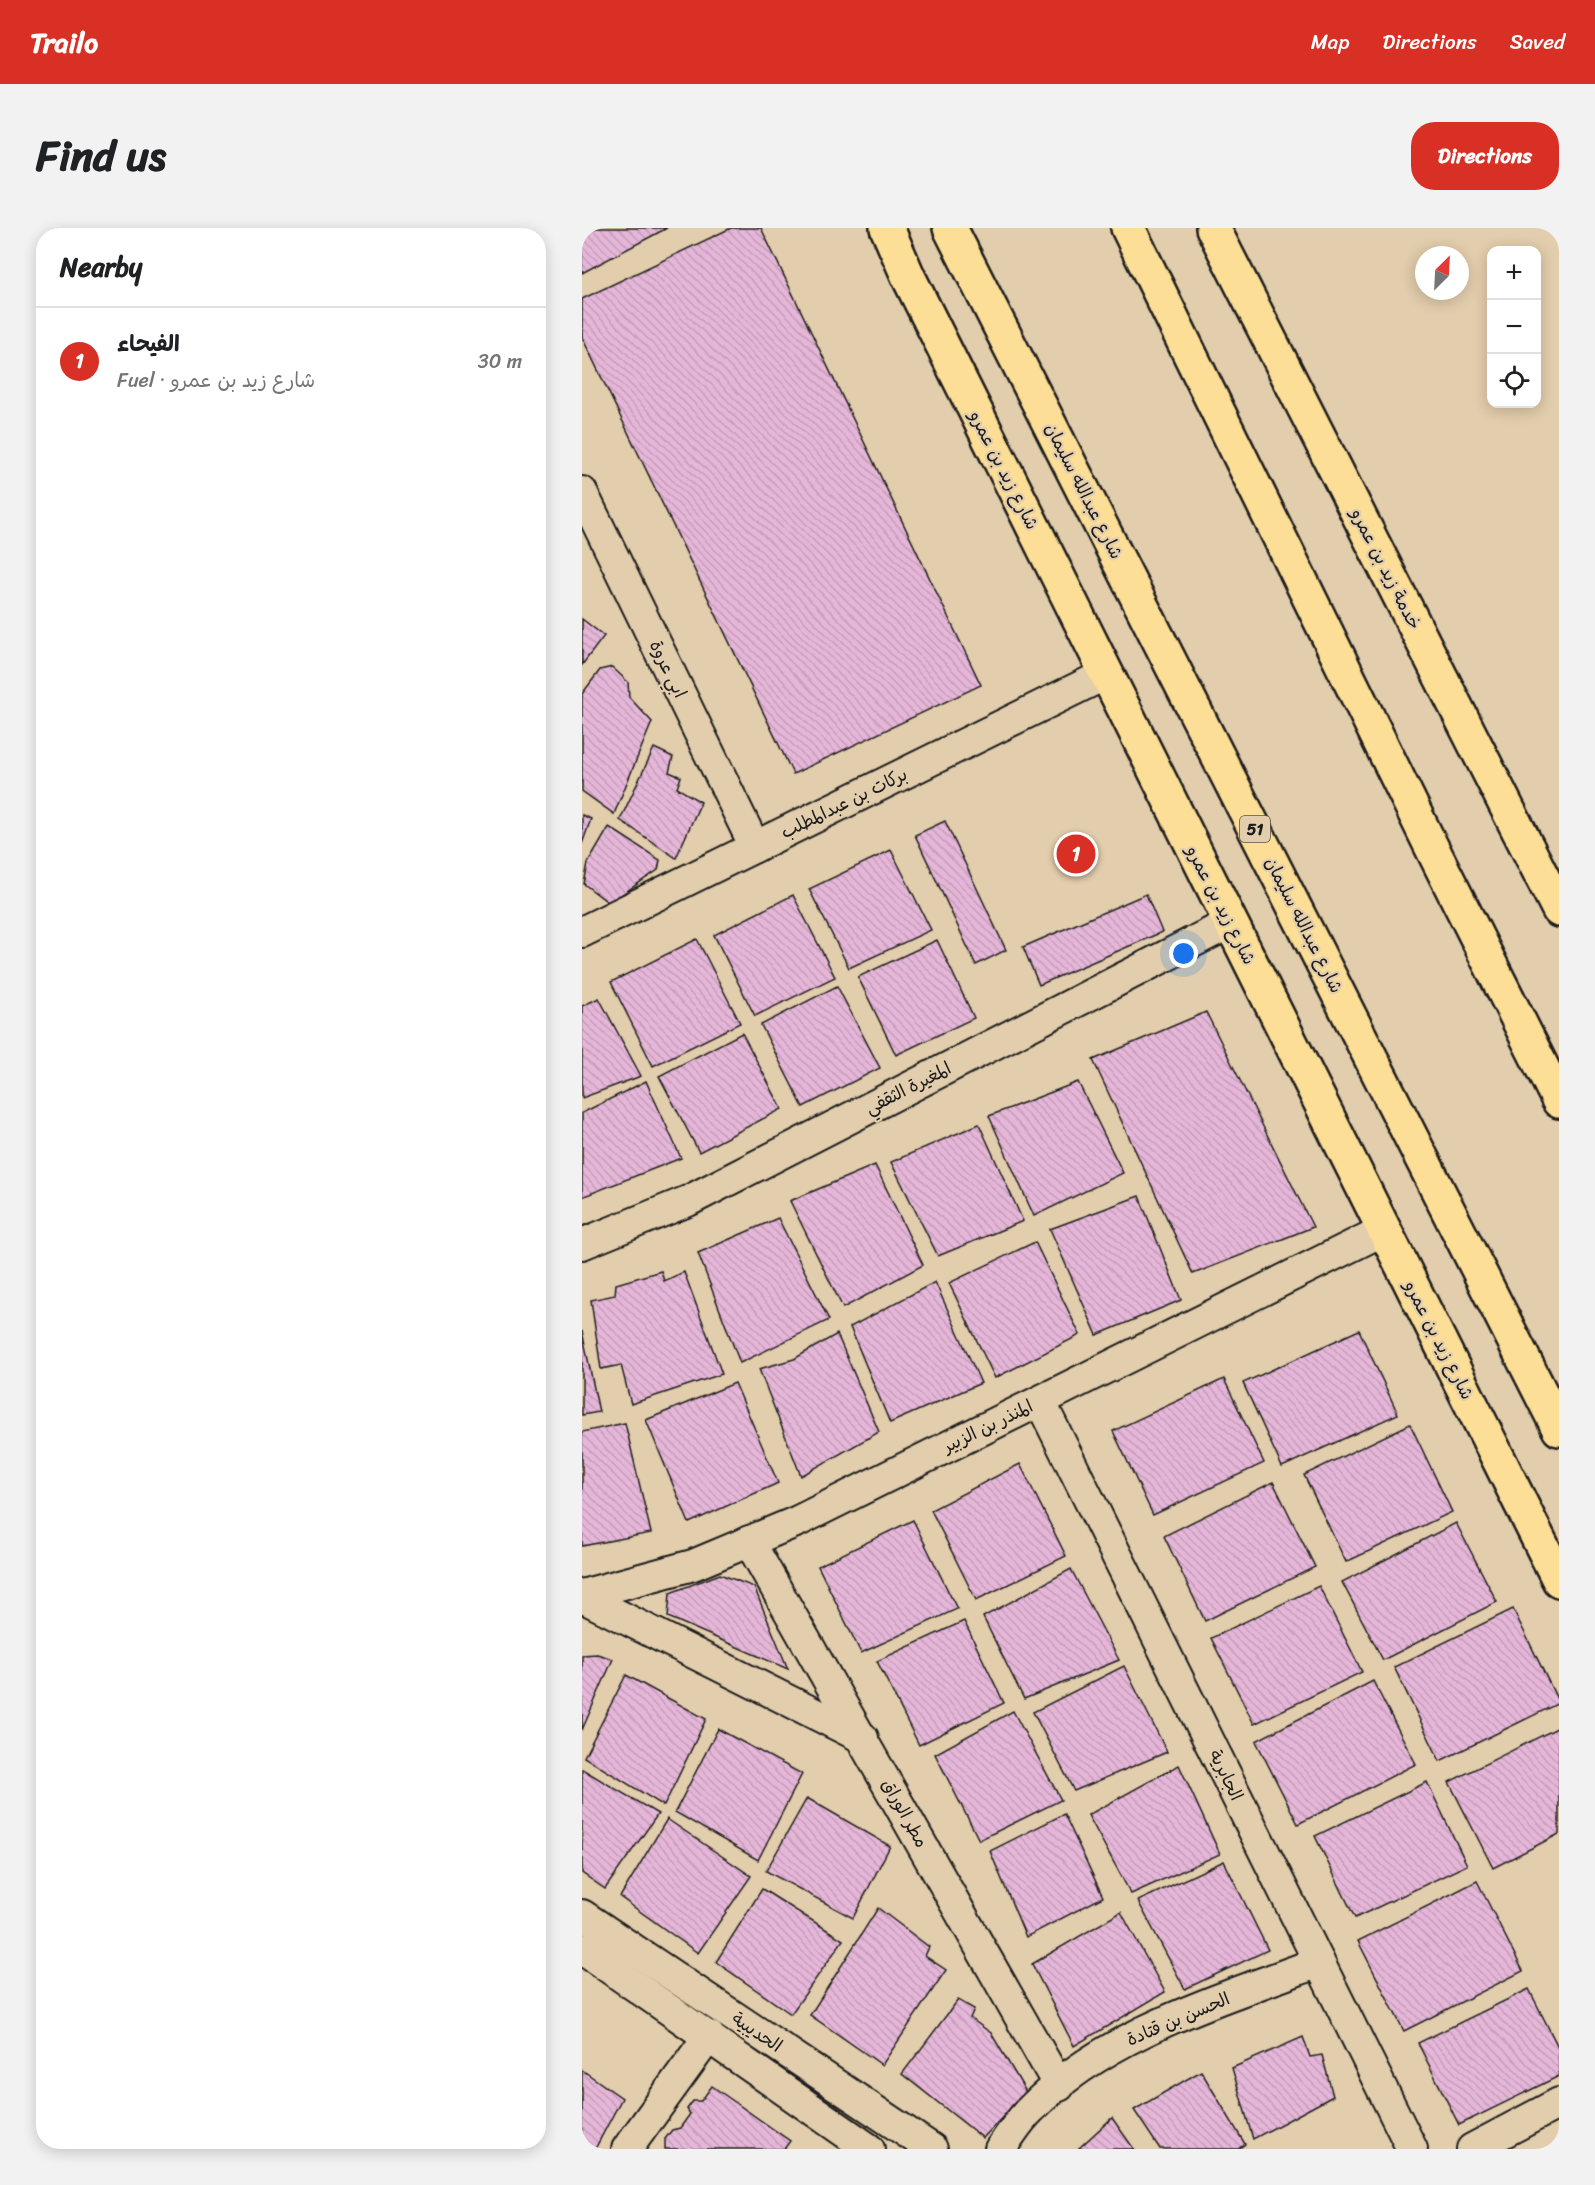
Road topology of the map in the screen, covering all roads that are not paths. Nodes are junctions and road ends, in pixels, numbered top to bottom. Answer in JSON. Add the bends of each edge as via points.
{"nodes":[{"id":1,"x":887,"y":228,"type":"edge"},
{"id":2,"x":950,"y":228,"type":"edge"},
{"id":3,"x":1128,"y":228,"type":"edge"},
{"id":4,"x":1213,"y":228,"type":"edge"},
{"id":5,"x":582,"y":492,"type":"edge"},
{"id":6,"x":1106,"y":674,"type":"junction"},
{"id":7,"x":754,"y":847,"type":"junction"},
{"id":8,"x":1559,"y":910,"type":"edge"},
{"id":9,"x":1230,"y":923,"type":"junction"},
{"id":10,"x":582,"y":932,"type":"edge"},
{"id":11,"x":1559,"y":1101,"type":"edge"},
{"id":12,"x":1384,"y":1230,"type":"junction"},
{"id":13,"x":582,"y":1244,"type":"edge"},
{"id":14,"x":1040,"y":1401,"type":"junction"},
{"id":15,"x":1559,"y":1429,"type":"edge"},
{"id":16,"x":749,"y":1541,"type":"junction"},
{"id":17,"x":1559,"y":1580,"type":"edge"},
{"id":18,"x":582,"y":1596,"type":"edge"},
{"id":19,"x":863,"y":1738,"type":"junction"},
{"id":20,"x":582,"y":1915,"type":"edge"},
{"id":21,"x":582,"y":1949,"type":"edge"},
{"id":22,"x":1319,"y":1962,"type":"junction"},
{"id":23,"x":709,"y":2036,"type":"junction"},
{"id":24,"x":1059,"y":2086,"type":"junction"},
{"id":25,"x":1559,"y":2103,"type":"edge"},
{"id":26,"x":627,"y":2149,"type":"edge"},
{"id":27,"x":869,"y":2149,"type":"edge"},
{"id":28,"x":932,"y":2149,"type":"edge"},
{"id":29,"x":1000,"y":2149,"type":"edge"},
{"id":30,"x":1412,"y":2149,"type":"edge"},
{"id":31,"x":1472,"y":2149,"type":"edge"}],
"edges":[{"from":1,"to":6,"type":"main road","name":"شارع زيد بن عمرو"},
{"from":2,"to":15,"type":"main road","name":"شارع عبدالله سليمان","number":"51"},
{"from":3,"to":11,"type":"main road"},
{"from":4,"to":8,"type":"main road","name":"خدمة زيد بن عمرو"},
{"from":5,"to":7,"type":"street","name":"ابي عروة"},
{"from":6,"to":7,"type":"street","name":"بركات بن عبدالمطلب"},
{"from":6,"to":9,"type":"main road","name":"شارع زيد بن عمرو"},
{"from":7,"to":10,"type":"street","name":"بركات بن عبدالمطلب"},
{"from":9,"to":12,"type":"main road","name":"شارع زيد بن عمرو"},
{"from":9,"to":13,"type":"street","name":"المغيرة الثقفي","via":[[688,1201]]},
{"from":12,"to":14,"type":"street","name":"المنذر بن الزبير"},
{"from":12,"to":17,"type":"main road","name":"شارع زيد بن عمرو"},
{"from":14,"to":16,"type":"street","name":"المنذر بن الزبير","via":[[798,1521]]},
{"from":14,"to":22,"type":"street","name":"الجابرية"},
{"from":16,"to":18,"type":"street","name":"المنذر بن الزبير","via":[[693,1564]]},
{"from":16,"to":19,"type":"street","name":"مطر الوراق"},
{"from":18,"to":19,"type":"street"},
{"from":19,"to":24,"type":"street","name":"مطر الوراق"},
{"from":20,"to":28,"type":"street","name":"الحديبية"},
{"from":21,"to":23,"type":"street","name":"الحديبية"},
{"from":22,"to":24,"type":"street","name":"الحسن بن قتادة","via":[[1139,2032]]},
{"from":22,"to":30,"type":"street","name":"الجابرية"},
{"from":23,"to":26,"type":"street"},
{"from":23,"to":27,"type":"street","name":"الحديبية"},
{"from":24,"to":29,"type":"street","name":"الحسن بن قتادة","via":[[1030,2109]]},
{"from":25,"to":31,"type":"street"}]}
